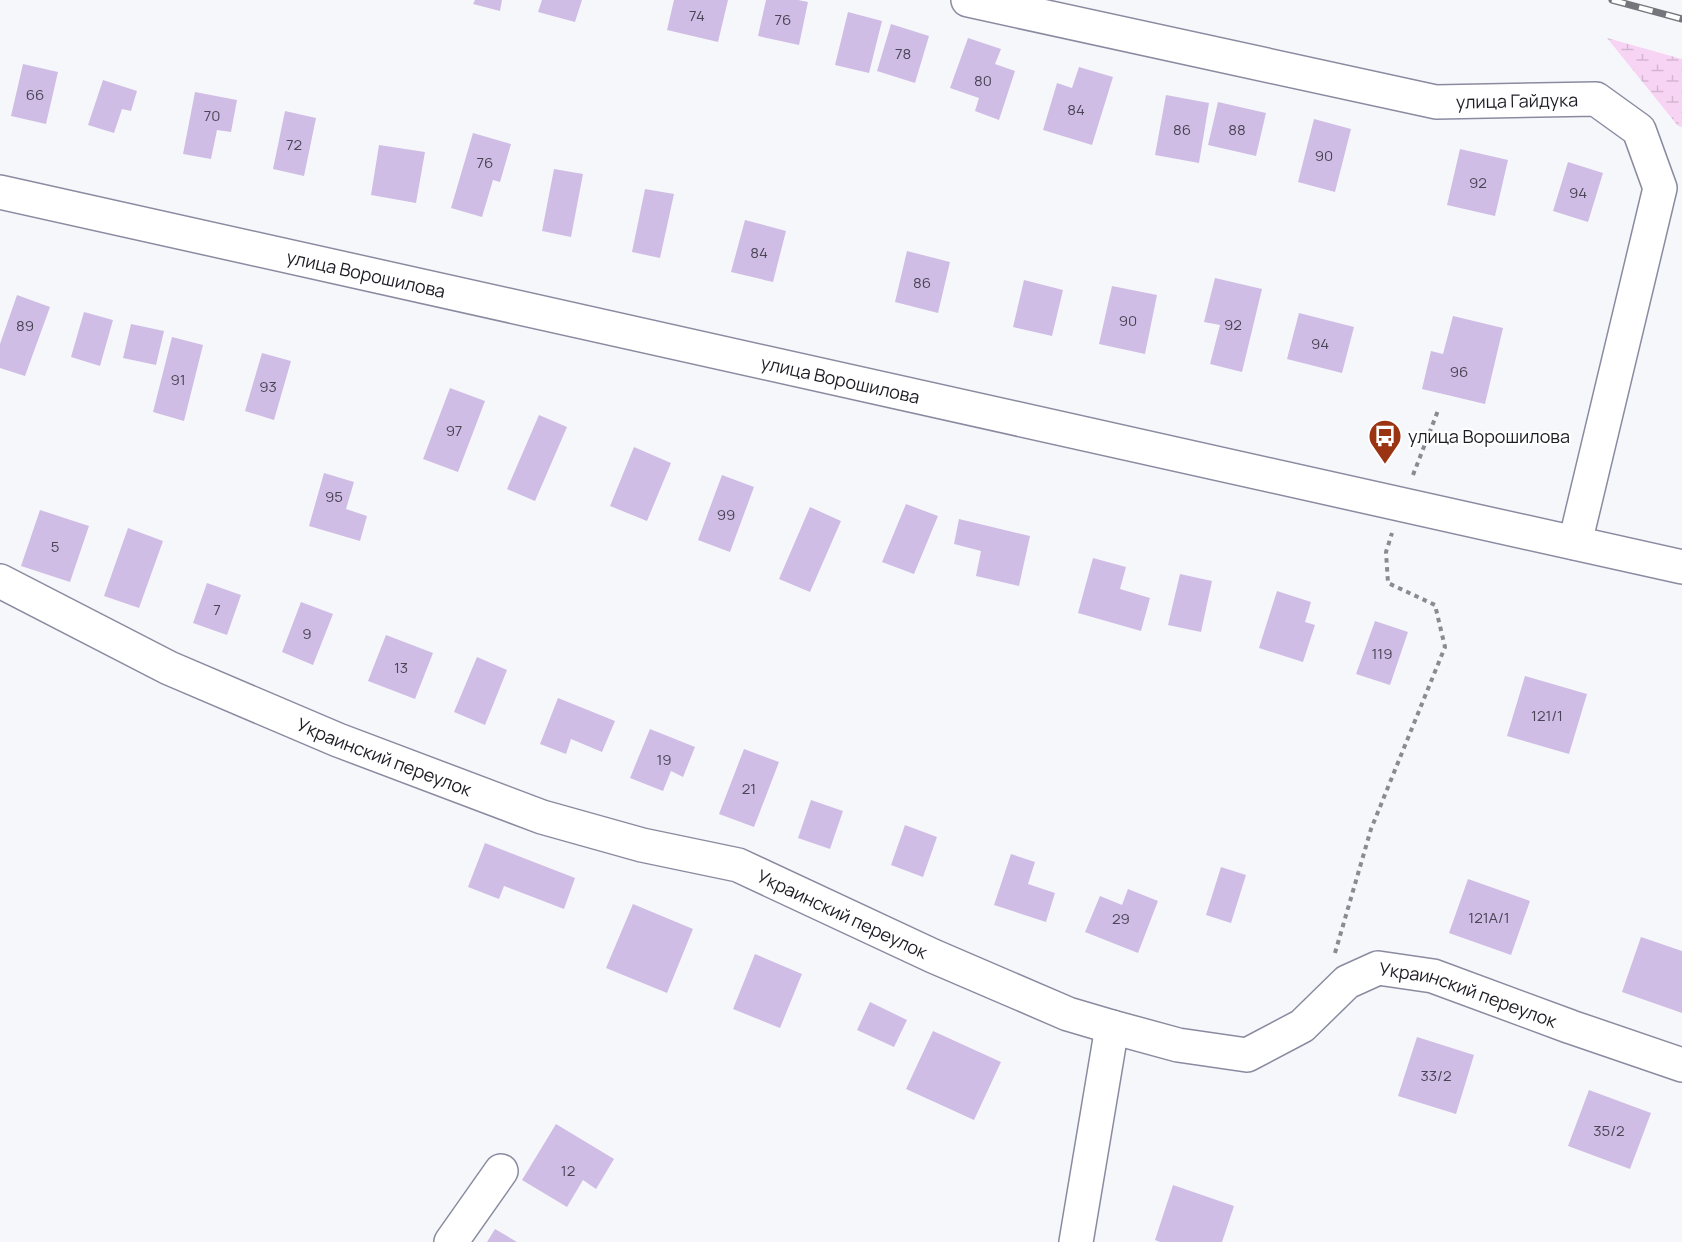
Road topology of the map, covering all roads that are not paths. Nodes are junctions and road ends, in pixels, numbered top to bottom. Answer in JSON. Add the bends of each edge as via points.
{"nodes":[{"id":1,"x":968,"y":0,"type":"edge"},
{"id":2,"x":0,"y":192,"type":"edge"},
{"id":3,"x":1575,"y":543,"type":"junction"},
{"id":4,"x":1682,"y":567,"type":"edge"},
{"id":5,"x":0,"y":581,"type":"edge"},
{"id":6,"x":1112,"y":1027,"type":"junction"},
{"id":7,"x":1682,"y":1065,"type":"edge"},
{"id":8,"x":501,"y":1171,"type":"dead end"},
{"id":9,"x":451,"y":1242,"type":"edge"},
{"id":10,"x":1076,"y":1242,"type":"edge"}],
"edges":[{"from":1,"to":3,"type":"street","name":"улица Гайдука","via":[[1436,102],[1596,99],[1639,130],[1660,188]]},
{"from":2,"to":3,"type":"street","name":"улица Ворошилова"},
{"from":3,"to":4,"type":"street","name":"улица Ворошилова"},
{"from":5,"to":6,"type":"street","name":"Украинский переулок","via":[[169,668],[338,740],[542,816],[642,845],[738,865],[933,956],[1068,1014]]},
{"from":6,"to":7,"type":"street","name":"Украинский переулок","via":[[1178,1045],[1247,1055],[1302,1026],[1347,982],[1378,968],[1433,976]]},
{"from":6,"to":10,"type":"street"},
{"from":8,"to":9,"type":"street"}]}
